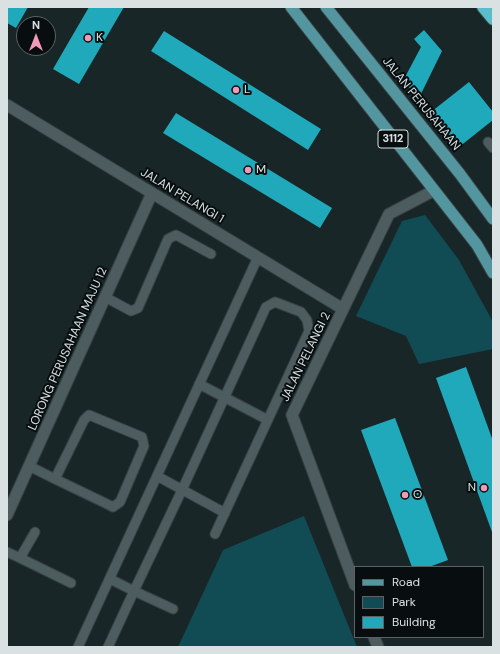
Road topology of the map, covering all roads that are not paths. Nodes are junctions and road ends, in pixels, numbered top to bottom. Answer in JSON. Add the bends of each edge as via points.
{"nodes":[{"id":1,"x":291,"y":7,"type":"edge"},
{"id":2,"x":326,"y":7,"type":"edge"},
{"id":3,"x":483,"y":7,"type":"edge"},
{"id":4,"x":493,"y":19,"type":"edge"},
{"id":5,"x":7,"y":105,"type":"edge"},
{"id":6,"x":433,"y":191,"type":"junction"},
{"id":7,"x":152,"y":193,"type":"junction"},
{"id":8,"x":493,"y":219,"type":"edge"},
{"id":9,"x":211,"y":254,"type":"dead end"},
{"id":10,"x":258,"y":257,"type":"junction"},
{"id":11,"x":493,"y":273,"type":"edge"},
{"id":12,"x":105,"y":297,"type":"junction"},
{"id":13,"x":343,"y":309,"type":"junction"},
{"id":14,"x":199,"y":384,"type":"junction"},
{"id":15,"x":225,"y":397,"type":"junction"},
{"id":16,"x":268,"y":420,"type":"junction"},
{"id":17,"x":29,"y":466,"type":"junction"},
{"id":18,"x":157,"y":476,"type":"junction"},
{"id":19,"x":55,"y":479,"type":"junction"},
{"id":20,"x":182,"y":490,"type":"junction"},
{"id":21,"x":225,"y":513,"type":"junction"},
{"id":22,"x":7,"y":515,"type":"edge"},
{"id":23,"x":35,"y":532,"type":"dead end"},
{"id":24,"x":215,"y":534,"type":"dead end"},
{"id":25,"x":7,"y":552,"type":"edge"},
{"id":26,"x":20,"y":558,"type":"junction"},
{"id":27,"x":110,"y":579,"type":"junction"},
{"id":28,"x":354,"y":582,"type":"edge"},
{"id":29,"x":71,"y":584,"type":"dead end"},
{"id":30,"x":134,"y":591,"type":"junction"},
{"id":31,"x":173,"y":609,"type":"dead end"},
{"id":32,"x":78,"y":647,"type":"edge"},
{"id":33,"x":108,"y":647,"type":"edge"}],
"edges":[{"from":1,"to":6,"type":"main road","number":"3112"},
{"from":2,"to":8,"type":"main road","name":"JALAN PERUSAHAAN","number":"3112"},
{"from":3,"to":4,"type":"highway"},
{"from":5,"to":7,"type":"street","name":"JALAN PELANGI 1"},
{"from":6,"to":11,"type":"main road","number":"3112","via":[[477,245]]},
{"from":6,"to":13,"type":"street","name":"JALAN PELANGI 2","via":[[389,214]]},
{"from":7,"to":10,"type":"street","name":"JALAN PELANGI 1"},
{"from":7,"to":12,"type":"street","name":"LORONG PERUSAHAAN MAJU 12"},
{"from":9,"to":12,"type":"lane","via":[[176,235],[168,239],[138,308],[131,311]]},
{"from":10,"to":13,"type":"street","name":"JALAN PELANGI 1"},
{"from":10,"to":14,"type":"lane"},
{"from":12,"to":17,"type":"street","name":"LORONG PERUSAHAAN MAJU 12"},
{"from":13,"to":28,"type":"street","name":"JALAN PELANGI 2","via":[[292,415]]},
{"from":14,"to":15,"type":"lane"},
{"from":14,"to":18,"type":"lane"},
{"from":15,"to":16,"type":"lane"},
{"from":15,"to":16,"type":"lane","via":[[266,306],[275,302],[301,312],[307,320],[309,331]]},
{"from":15,"to":20,"type":"lane"},
{"from":16,"to":21,"type":"lane"},
{"from":17,"to":19,"type":"lane"},
{"from":17,"to":22,"type":"street","name":"LORONG PERUSAHAAN MAJU 12"},
{"from":18,"to":20,"type":"lane"},
{"from":18,"to":27,"type":"lane"},
{"from":19,"to":19,"type":"lane","via":[[88,415],[142,437],[144,446],[120,502],[113,507]]},
{"from":20,"to":21,"type":"lane"},
{"from":20,"to":30,"type":"lane"},
{"from":21,"to":24,"type":"lane"},
{"from":23,"to":26,"type":"lane"},
{"from":25,"to":26,"type":"lane"},
{"from":26,"to":29,"type":"lane"},
{"from":27,"to":30,"type":"lane"},
{"from":27,"to":32,"type":"lane"},
{"from":30,"to":31,"type":"lane"},
{"from":30,"to":33,"type":"lane"}]}
